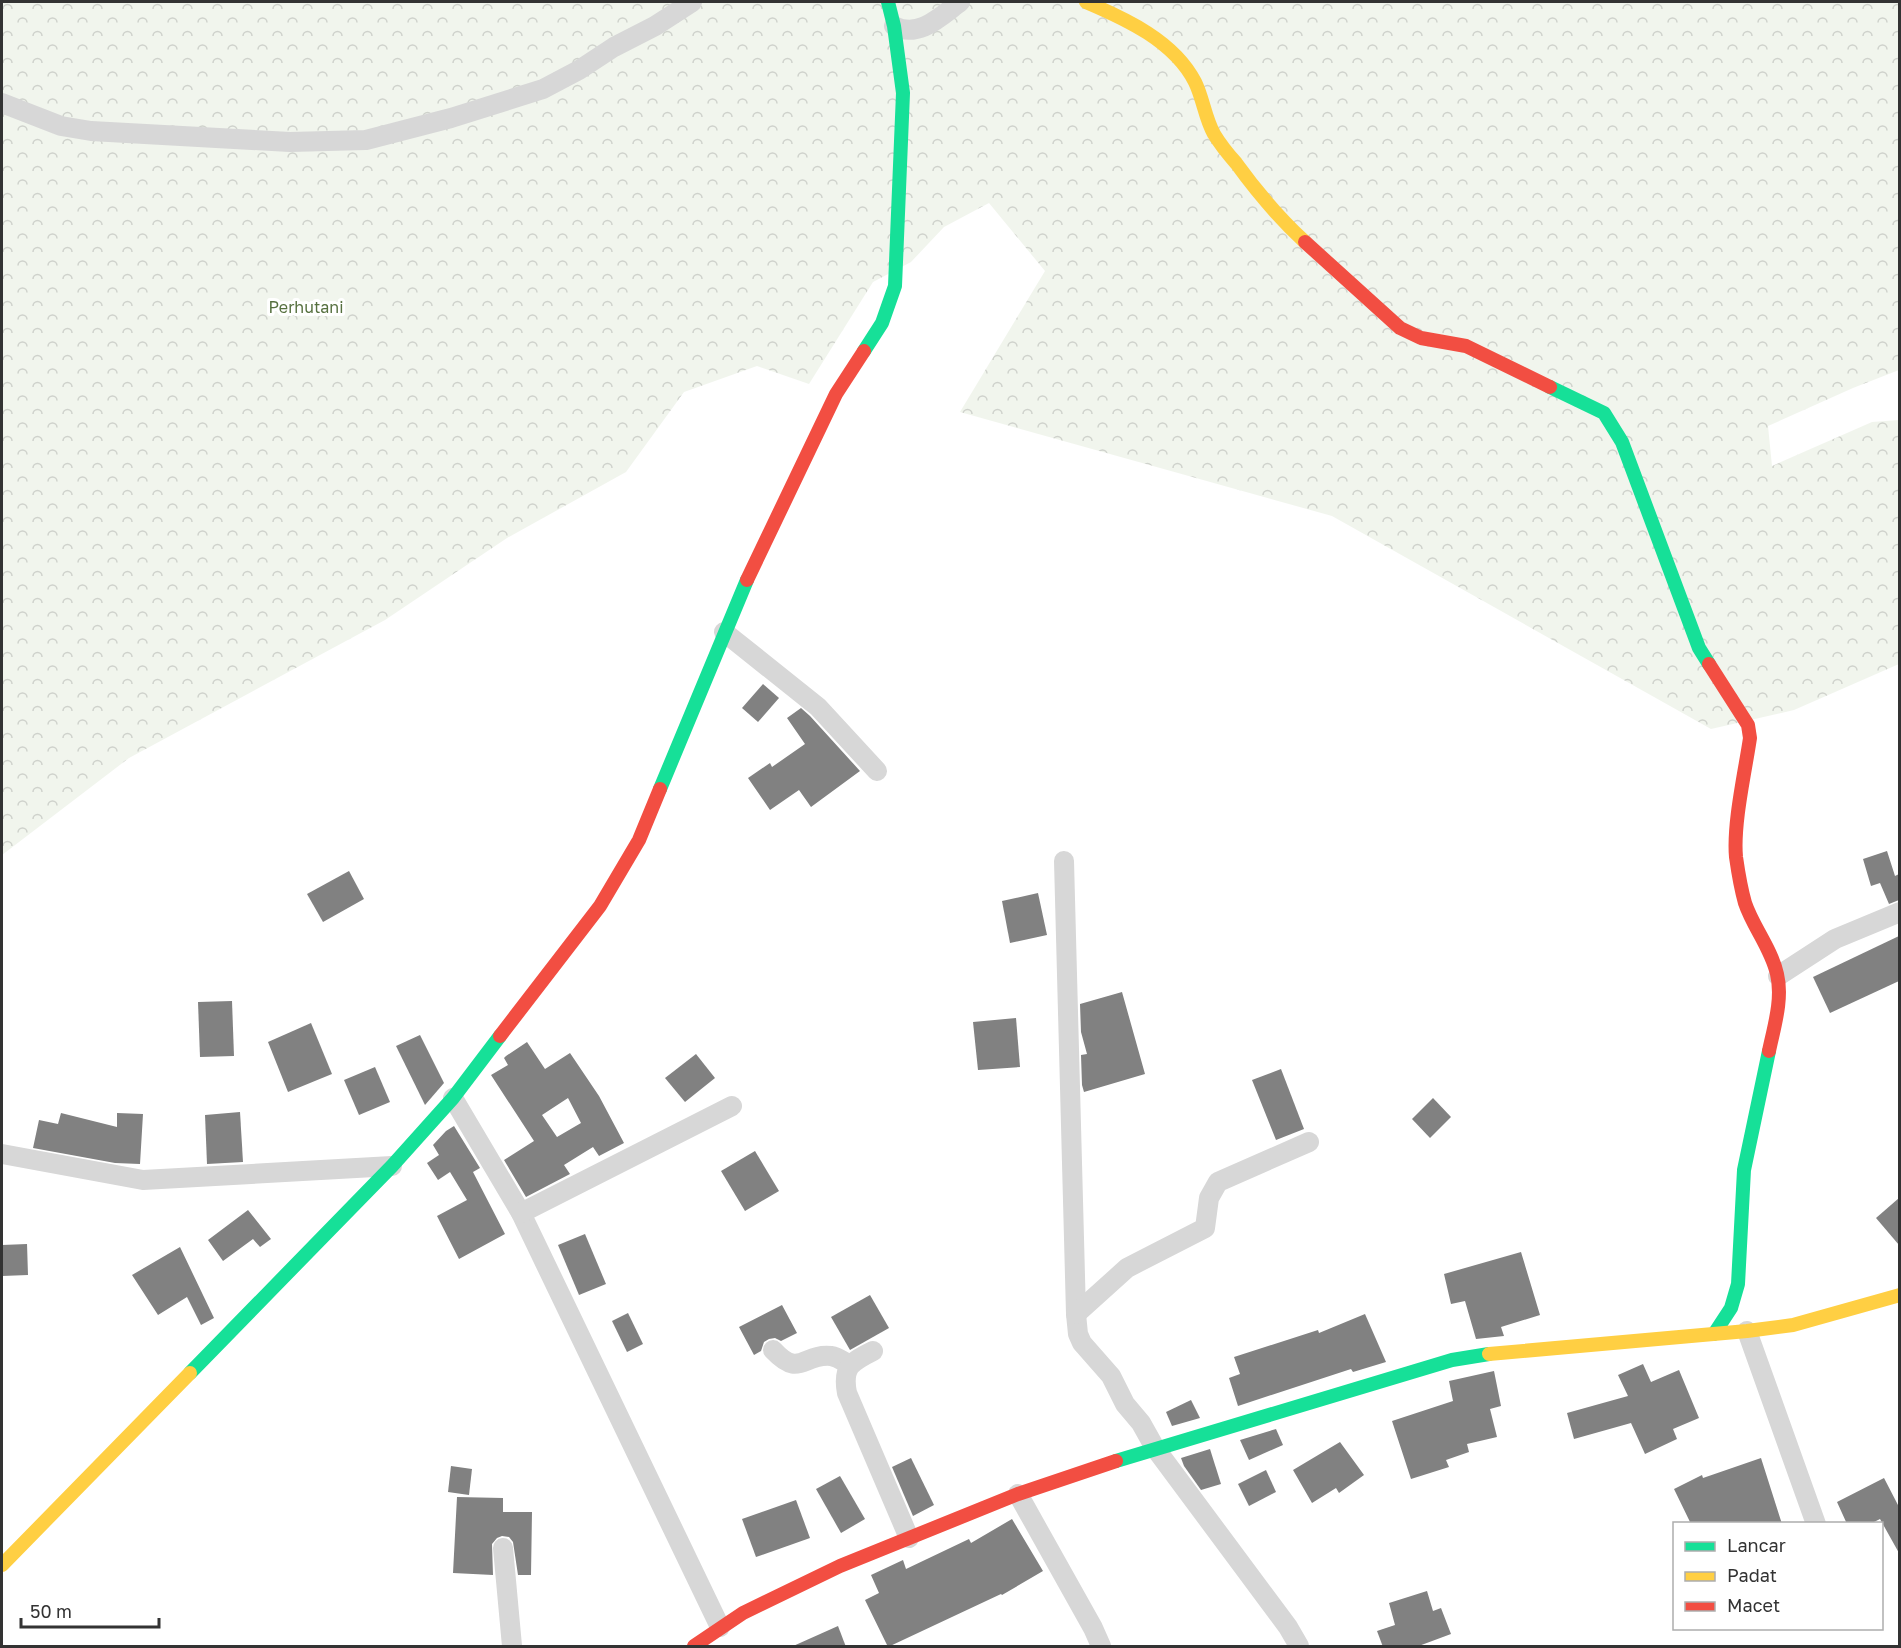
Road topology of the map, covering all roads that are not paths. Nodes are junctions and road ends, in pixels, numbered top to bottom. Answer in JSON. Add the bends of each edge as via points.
{"nodes":[{"id":1,"x":692,"y":2,"type":"edge"},
{"id":2,"x":888,"y":2,"type":"edge"},
{"id":3,"x":960,"y":2,"type":"edge"},
{"id":4,"x":1086,"y":2,"type":"edge"},
{"id":5,"x":894,"y":26,"type":"junction"},
{"id":6,"x":2,"y":103,"type":"edge"},
{"id":7,"x":724,"y":632,"type":"junction"},
{"id":8,"x":877,"y":771,"type":"dead end"},
{"id":9,"x":1064,"y":861,"type":"dead end"},
{"id":10,"x":1899,"y":912,"type":"edge"},
{"id":11,"x":1778,"y":976,"type":"junction"},
{"id":12,"x":453,"y":1098,"type":"junction"},
{"id":13,"x":732,"y":1106,"type":"dead end"},
{"id":14,"x":1310,"y":1142,"type":"dead end"},
{"id":15,"x":2,"y":1154,"type":"edge"},
{"id":16,"x":392,"y":1166,"type":"junction"},
{"id":17,"x":521,"y":1213,"type":"junction"},
{"id":18,"x":1899,"y":1295,"type":"edge"},
{"id":19,"x":1076,"y":1314,"type":"junction"},
{"id":20,"x":1747,"y":1331,"type":"junction"},
{"id":21,"x":1714,"y":1334,"type":"junction"},
{"id":22,"x":773,"y":1350,"type":"dead end"},
{"id":23,"x":873,"y":1351,"type":"dead end"},
{"id":24,"x":850,"y":1365,"type":"junction"},
{"id":25,"x":1155,"y":1448,"type":"junction"},
{"id":26,"x":1018,"y":1494,"type":"junction"},
{"id":27,"x":1815,"y":1522,"type":"edge"},
{"id":28,"x":909,"y":1538,"type":"junction"},
{"id":29,"x":503,"y":1548,"type":"dead end"},
{"id":30,"x":2,"y":1564,"type":"edge"},
{"id":31,"x":720,"y":1627,"type":"junction"},
{"id":32,"x":512,"y":1647,"type":"edge"},
{"id":33,"x":694,"y":1647,"type":"edge"},
{"id":34,"x":1101,"y":1647,"type":"edge"},
{"id":35,"x":1299,"y":1647,"type":"edge"}],
"edges":[{"from":1,"to":6,"type":"street","via":[[543,89],[366,140],[290,142],[91,131],[61,126]]},
{"from":2,"to":5,"type":"street"},
{"from":3,"to":5,"type":"street","via":[[927,26],[902,30]]},
{"from":4,"to":11,"type":"street","via":[[1141,30],[1179,60],[1195,80],[1214,134],[1269,207],[1400,328],[1421,338],[1466,346],[1604,413],[1613,424],[1699,648],[1748,725],[1750,738],[1736,856],[1745,903]]},
{"from":5,"to":7,"type":"street","via":[[903,93],[895,286],[889,308],[836,394]]},
{"from":7,"to":8,"type":"street","via":[[818,707]]},
{"from":7,"to":12,"type":"street","via":[[639,840],[622,871],[600,906]]},
{"from":9,"to":19,"type":"street"},
{"from":10,"to":11,"type":"street","via":[[1835,939]]},
{"from":11,"to":21,"type":"street","via":[[1777,1012],[1742,1185],[1738,1284],[1731,1308]]},
{"from":12,"to":16,"type":"street"},
{"from":12,"to":17,"type":"street"},
{"from":13,"to":17,"type":"street"},
{"from":14,"to":19,"type":"street","via":[[1218,1182],[1211,1191],[1202,1230],[1127,1268]]},
{"from":15,"to":16,"type":"street","via":[[143,1180]]},
{"from":16,"to":30,"type":"street"},
{"from":17,"to":31,"type":"street"},
{"from":18,"to":20,"type":"street","via":[[1793,1325]]},
{"from":19,"to":25,"type":"street","via":[[1082,1343],[1112,1376],[1125,1404]]},
{"from":20,"to":21,"type":"street"},
{"from":20,"to":27,"type":"street"},
{"from":21,"to":25,"type":"street","via":[[1452,1360]]},
{"from":22,"to":24,"type":"street","via":[[790,1364],[830,1356]]},
{"from":23,"to":24,"type":"street"},
{"from":24,"to":28,"type":"street","via":[[845,1373],[847,1393]]},
{"from":25,"to":26,"type":"street"},
{"from":25,"to":35,"type":"street"},
{"from":26,"to":28,"type":"street"},
{"from":26,"to":34,"type":"street"},
{"from":28,"to":31,"type":"street","via":[[840,1566]]},
{"from":29,"to":32,"type":"street"},
{"from":31,"to":33,"type":"street"}]}
